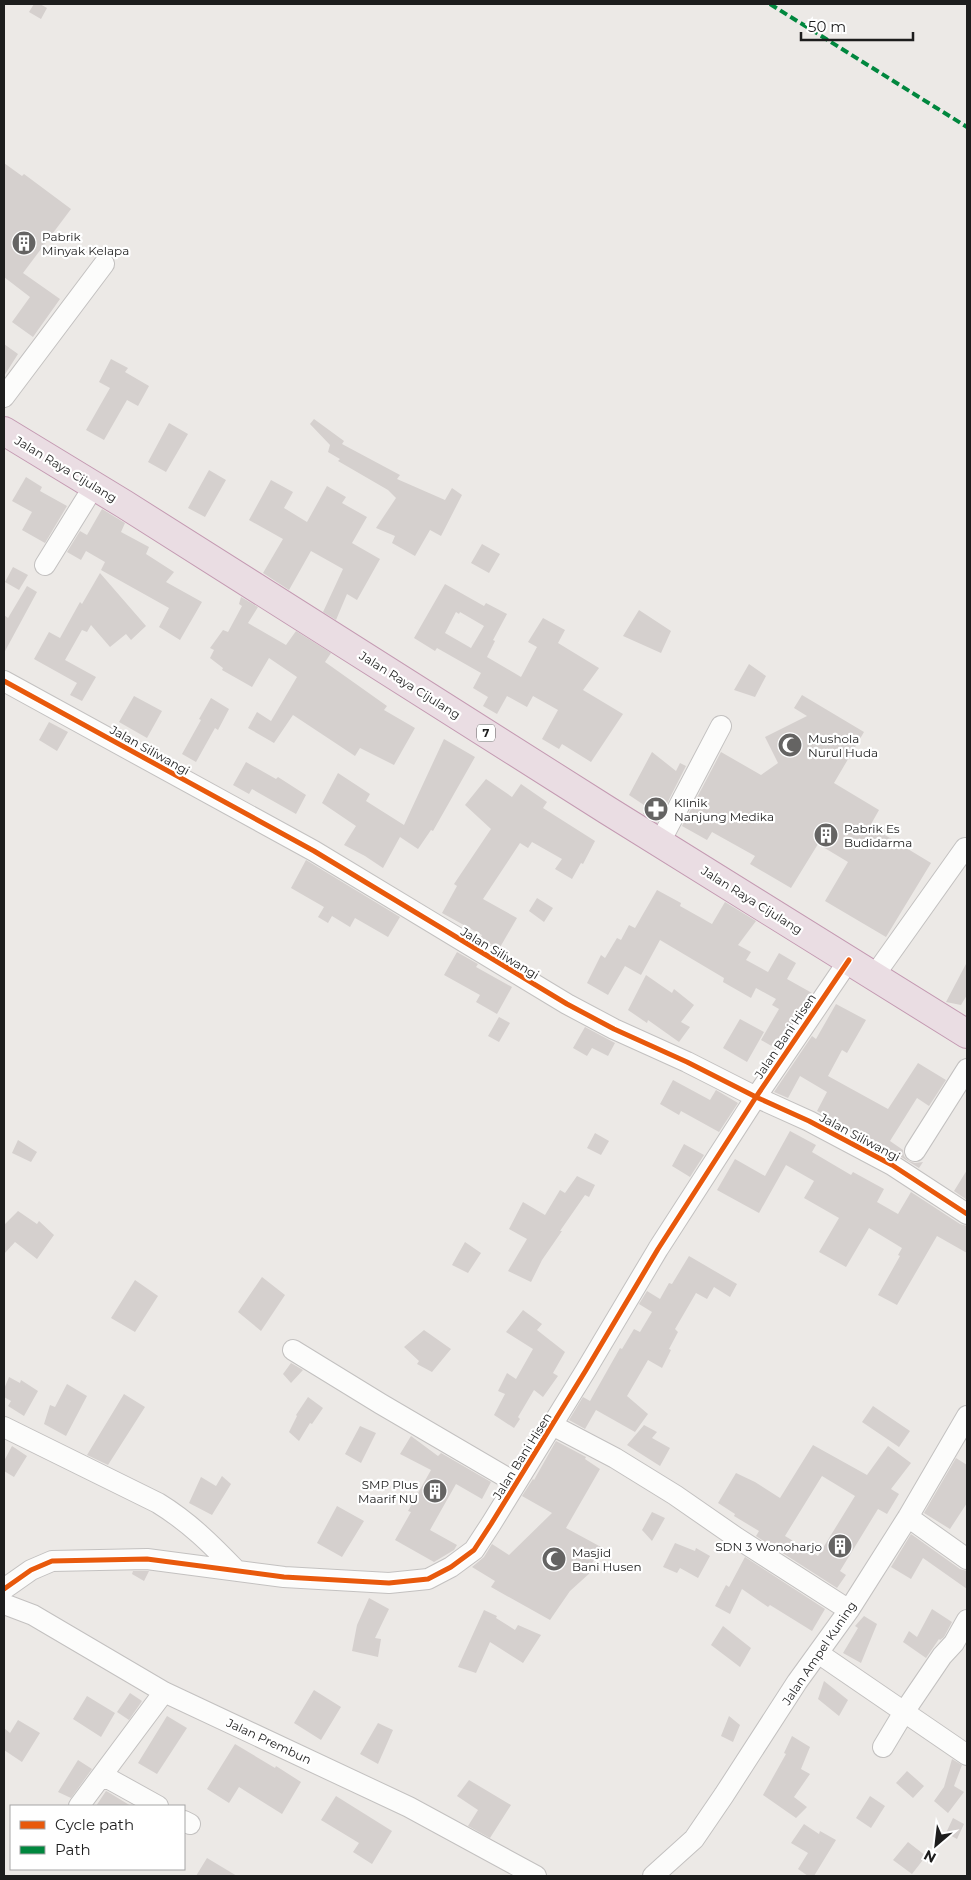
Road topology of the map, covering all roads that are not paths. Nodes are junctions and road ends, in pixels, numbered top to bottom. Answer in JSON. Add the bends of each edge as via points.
{"nodes":[{"id":1,"x":104,"y":264,"type":"dead end"},
{"id":2,"x":4,"y":397,"type":"edge"},
{"id":3,"x":4,"y":432,"type":"edge"},
{"id":4,"x":94,"y":486,"type":"junction"},
{"id":5,"x":45,"y":564,"type":"dead end"},
{"id":6,"x":4,"y":681,"type":"edge"},
{"id":7,"x":721,"y":726,"type":"dead end"},
{"id":8,"x":660,"y":842,"type":"junction"},
{"id":9,"x":965,"y":848,"type":"dead end"},
{"id":10,"x":849,"y":960,"type":"junction"},
{"id":11,"x":874,"y":976,"type":"junction"},
{"id":12,"x":967,"y":1034,"type":"edge"},
{"id":13,"x":967,"y":1069,"type":"edge"},
{"id":14,"x":756,"y":1097,"type":"junction"},
{"id":15,"x":915,"y":1151,"type":"dead end"},
{"id":16,"x":967,"y":1214,"type":"edge"},
{"id":17,"x":293,"y":1350,"type":"dead end"},
{"id":18,"x":967,"y":1416,"type":"edge"},
{"id":19,"x":552,"y":1425,"type":"junction"},
{"id":20,"x":4,"y":1427,"type":"edge"},
{"id":21,"x":516,"y":1483,"type":"junction"},
{"id":22,"x":908,"y":1517,"type":"junction"},
{"id":23,"x":967,"y":1559,"type":"edge"},
{"id":24,"x":237,"y":1571,"type":"junction"},
{"id":25,"x":4,"y":1589,"type":"edge"},
{"id":26,"x":4,"y":1604,"type":"edge"},
{"id":27,"x":849,"y":1610,"type":"junction"},
{"id":28,"x":967,"y":1620,"type":"edge"},
{"id":29,"x":818,"y":1653,"type":"junction"},
{"id":30,"x":164,"y":1692,"type":"junction"},
{"id":31,"x":904,"y":1712,"type":"junction"},
{"id":32,"x":883,"y":1747,"type":"dead end"},
{"id":33,"x":967,"y":1755,"type":"edge"},
{"id":34,"x":102,"y":1775,"type":"junction"},
{"id":35,"x":79,"y":1805,"type":"edge"},
{"id":36,"x":156,"y":1805,"type":"edge"},
{"id":37,"x":536,"y":1876,"type":"edge"},
{"id":38,"x":653,"y":1876,"type":"edge"}],
"edges":[{"from":1,"to":2,"type":"street"},
{"from":3,"to":4,"type":"highway","name":"Jalan Raya Cijulang","number":"7"},
{"from":4,"to":5,"type":"street"},
{"from":4,"to":8,"type":"highway","name":"Jalan Raya Cijulang","number":"7"},
{"from":6,"to":14,"type":"street","name":"Jalan Siliwangi","via":[[314,851],[567,1004]]},
{"from":7,"to":8,"type":"street"},
{"from":8,"to":10,"type":"highway","name":"Jalan Raya Cijulang","number":"7"},
{"from":9,"to":11,"type":"street"},
{"from":10,"to":11,"type":"highway","name":"Jalan Raya Cijulang","number":"7"},
{"from":10,"to":14,"type":"street","name":"Jalan Bani Hisen"},
{"from":11,"to":12,"type":"highway","name":"Jalan Raya Cijulang","number":"7"},
{"from":13,"to":15,"type":"street"},
{"from":14,"to":16,"type":"street","name":"Jalan Siliwangi","via":[[892,1165]]},
{"from":14,"to":19,"type":"street","name":"Jalan Bani Hisen","via":[[658,1249]]},
{"from":17,"to":21,"type":"street"},
{"from":18,"to":22,"type":"street","name":"Jalan Ampel Kuning"},
{"from":19,"to":21,"type":"street","name":"Jalan Bani Hisen"},
{"from":19,"to":27,"type":"street","via":[[660,1486]]},
{"from":20,"to":24,"type":"street","via":[[176,1514]]},
{"from":21,"to":24,"type":"street","name":"Jalan Bani Hisen","via":[[474,1550],[428,1579],[389,1583]]},
{"from":22,"to":23,"type":"street"},
{"from":22,"to":27,"type":"street","name":"Jalan Ampel Kuning"},
{"from":24,"to":25,"type":"street","name":"Jalan Bani Hisen","via":[[147,1559],[52,1561],[31,1570]]},
{"from":26,"to":30,"type":"street","name":"Jalan Prembun","via":[[33,1615]]},
{"from":27,"to":29,"type":"street","name":"Jalan Ampel Kuning"},
{"from":28,"to":31,"type":"street"},
{"from":29,"to":31,"type":"street"},
{"from":29,"to":38,"type":"street","name":"Jalan Ampel Kuning","via":[[694,1838]]},
{"from":30,"to":34,"type":"street"},
{"from":30,"to":37,"type":"street","name":"Jalan Prembun","via":[[409,1806]]},
{"from":31,"to":32,"type":"street"},
{"from":31,"to":33,"type":"street"},
{"from":34,"to":35,"type":"street"},
{"from":34,"to":36,"type":"street"}]}
